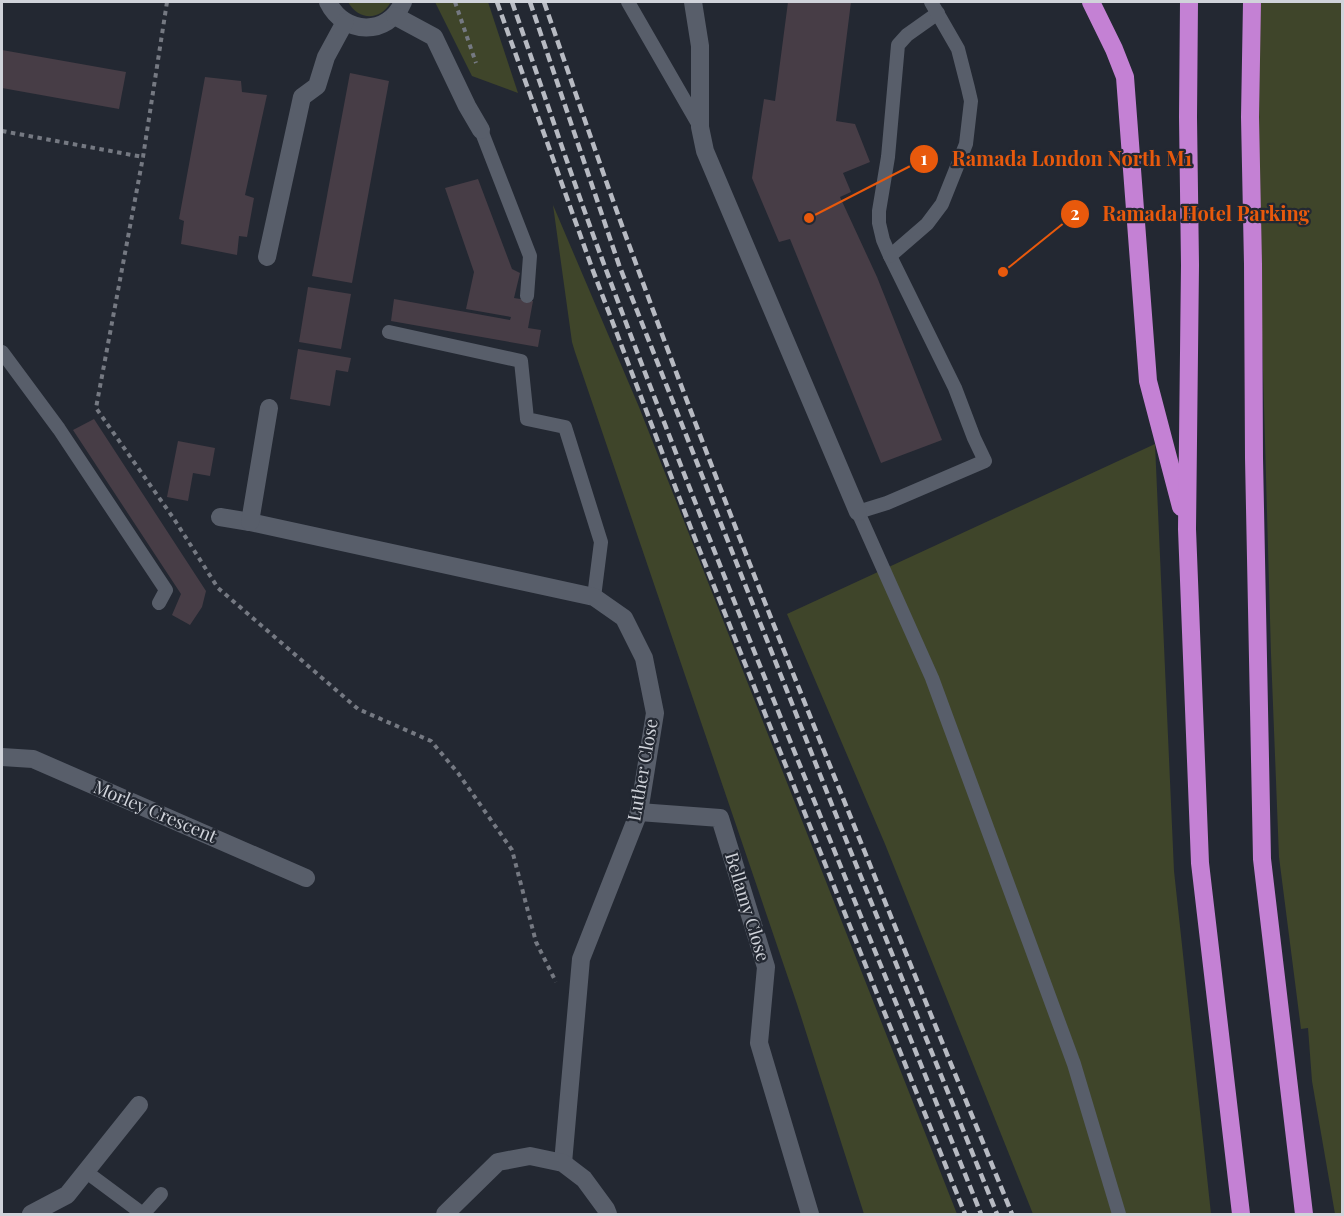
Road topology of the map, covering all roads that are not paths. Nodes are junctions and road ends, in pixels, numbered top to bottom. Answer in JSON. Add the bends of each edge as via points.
{"nodes":[{"id":1,"x":328,"y":2,"type":"edge"},
{"id":2,"x":628,"y":2,"type":"edge"},
{"id":3,"x":693,"y":2,"type":"edge"},
{"id":4,"x":1090,"y":2,"type":"edge"},
{"id":5,"x":1189,"y":2,"type":"edge"},
{"id":6,"x":1252,"y":2,"type":"edge"},
{"id":7,"x":935,"y":7,"type":"edge"},
{"id":8,"x":399,"y":9,"type":"edge"},
{"id":9,"x":345,"y":22,"type":"junction"},
{"id":10,"x":700,"y":127,"type":"junction"},
{"id":11,"x":481,"y":130,"type":"joint"},
{"id":12,"x":890,"y":256,"type":"junction"},
{"id":13,"x":267,"y":257,"type":"dead end"},
{"id":14,"x":527,"y":296,"type":"dead end"},
{"id":15,"x":389,"y":332,"type":"dead end"},
{"id":16,"x":2,"y":351,"type":"edge"},
{"id":17,"x":269,"y":408,"type":"dead end"},
{"id":18,"x":858,"y":512,"type":"junction"},
{"id":19,"x":220,"y":517,"type":"dead end"},
{"id":20,"x":249,"y":522,"type":"junction"},
{"id":21,"x":1187,"y":529,"type":"junction"},
{"id":22,"x":594,"y":597,"type":"junction"},
{"id":23,"x":159,"y":603,"type":"dead end"},
{"id":24,"x":2,"y":757,"type":"edge"},
{"id":25,"x":639,"y":812,"type":"junction"},
{"id":26,"x":306,"y":878,"type":"dead end"},
{"id":27,"x":139,"y":1106,"type":"dead end"},
{"id":28,"x":563,"y":1163,"type":"junction"},
{"id":29,"x":86,"y":1171,"type":"junction"},
{"id":30,"x":161,"y":1194,"type":"dead end"},
{"id":31,"x":31,"y":1215,"type":"edge"},
{"id":32,"x":445,"y":1215,"type":"edge"},
{"id":33,"x":608,"y":1215,"type":"edge"},
{"id":34,"x":810,"y":1215,"type":"edge"},
{"id":35,"x":1119,"y":1215,"type":"edge"},
{"id":36,"x":1241,"y":1215,"type":"edge"},
{"id":37,"x":1304,"y":1215,"type":"edge"}],
"edges":[{"from":1,"to":9,"type":"street"},
{"from":2,"to":10,"type":"lane"},
{"from":3,"to":10,"type":"street","via":[[700,46]]},
{"from":4,"to":21,"type":"highway","via":[[1125,77],[1148,381]]},
{"from":5,"to":21,"type":"highway"},
{"from":6,"to":37,"type":"highway","via":[[1250,117],[1262,859]]},
{"from":7,"to":12,"type":"lane","via":[[898,45],[879,211],[883,240]]},
{"from":7,"to":12,"type":"lane","via":[[958,49],[971,101],[966,144],[942,204],[927,224]]},
{"from":8,"to":9,"type":"street","via":[[384,24],[357,27]]},
{"from":8,"to":11,"type":"street","via":[[434,37]]},
{"from":9,"to":13,"type":"street","via":[[326,57],[317,87],[302,97]]},
{"from":10,"to":18,"type":"street","via":[[705,151]]},
{"from":11,"to":14,"type":"lane","via":[[530,256]]},
{"from":12,"to":18,"type":"lane","via":[[955,388],[985,461]]},
{"from":15,"to":22,"type":"lane","via":[[521,361],[527,420],[565,427],[601,542]]},
{"from":16,"to":23,"type":"lane","via":[[166,590]]},
{"from":17,"to":20,"type":"street"},
{"from":18,"to":35,"type":"lane","via":[[932,678],[1074,1064]]},
{"from":19,"to":20,"type":"street","name":"Luther Close"},
{"from":20,"to":22,"type":"street","name":"Luther Close"},
{"from":21,"to":36,"type":"highway","via":[[1200,863]]},
{"from":22,"to":25,"type":"street","name":"Luther Close","via":[[624,618],[644,658],[654,712]]},
{"from":24,"to":26,"type":"street","name":"Morley Crescent","via":[[33,759]]},
{"from":25,"to":28,"type":"street","name":"Luther Close","via":[[581,959]]},
{"from":25,"to":34,"type":"street","name":"Bellamy Close","via":[[720,818],[766,967],[759,1043]]},
{"from":27,"to":29,"type":"street"},
{"from":28,"to":32,"type":"street","via":[[530,1156],[498,1162]]},
{"from":28,"to":33,"type":"street","via":[[584,1179]]},
{"from":29,"to":30,"type":"lane","via":[[144,1215]]},
{"from":29,"to":31,"type":"street","via":[[67,1195]]}]}
